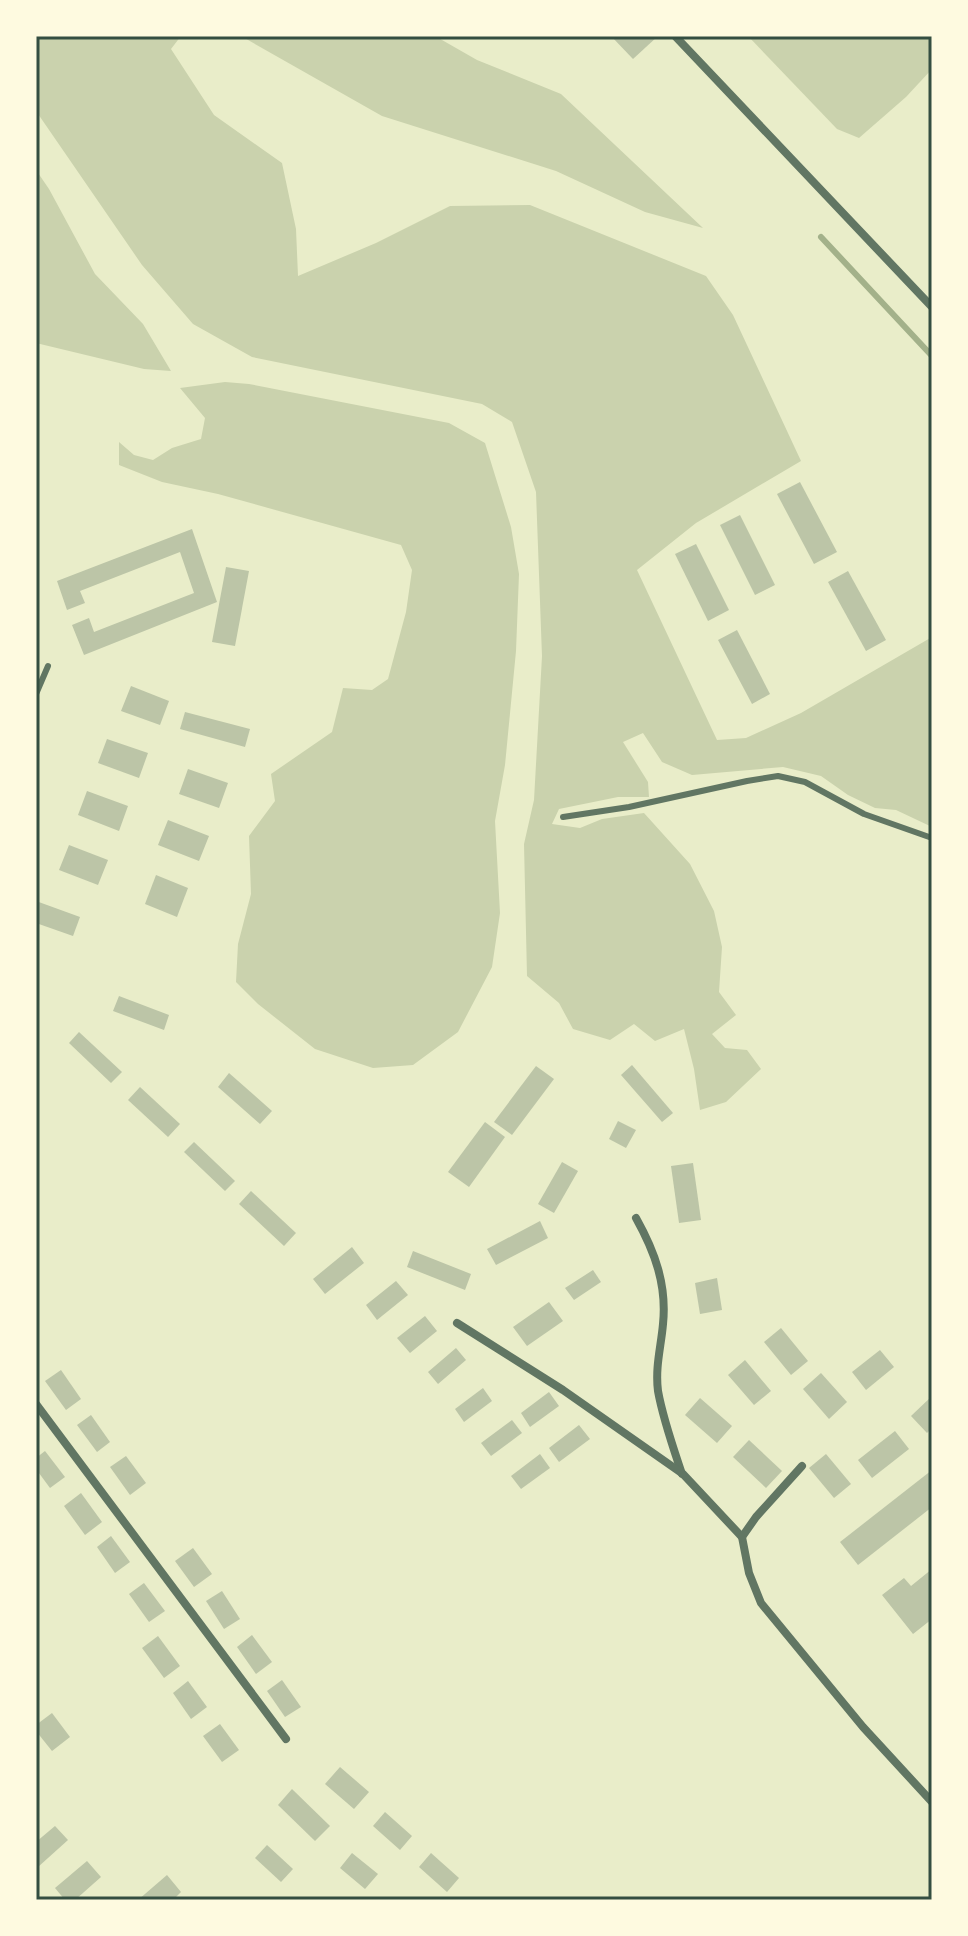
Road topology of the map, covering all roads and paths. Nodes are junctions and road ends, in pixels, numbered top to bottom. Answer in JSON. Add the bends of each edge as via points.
{"nodes":[{"id":1,"x":675,"y":36,"type":"edge"},
{"id":2,"x":932,"y":307,"type":"edge"},
{"id":3,"x":48,"y":666,"type":"dead end"},
{"id":4,"x":36,"y":694,"type":"edge"},
{"id":5,"x":563,"y":817,"type":"dead end"},
{"id":6,"x":932,"y":838,"type":"edge"},
{"id":7,"x":636,"y":1218,"type":"dead end"},
{"id":8,"x":457,"y":1323,"type":"dead end"},
{"id":9,"x":36,"y":1404,"type":"edge"},
{"id":10,"x":802,"y":1466,"type":"dead end"},
{"id":11,"x":683,"y":1474,"type":"junction"},
{"id":12,"x":742,"y":1537,"type":"junction"},
{"id":13,"x":286,"y":1739,"type":"dead end"},
{"id":14,"x":932,"y":1802,"type":"edge"}],
"edges":[{"from":1,"to":2,"type":"street"},
{"from":3,"to":4,"type":"lane"},
{"from":5,"to":6,"type":"lane","via":[[778,776],[805,782],[864,814]]},
{"from":7,"to":11,"type":"street","via":[[660,1271],[664,1296],[658,1390]]},
{"from":8,"to":11,"type":"street"},
{"from":9,"to":13,"type":"street"},
{"from":10,"to":12,"type":"street"},
{"from":11,"to":12,"type":"street"},
{"from":12,"to":14,"type":"street","via":[[761,1603]]}]}
